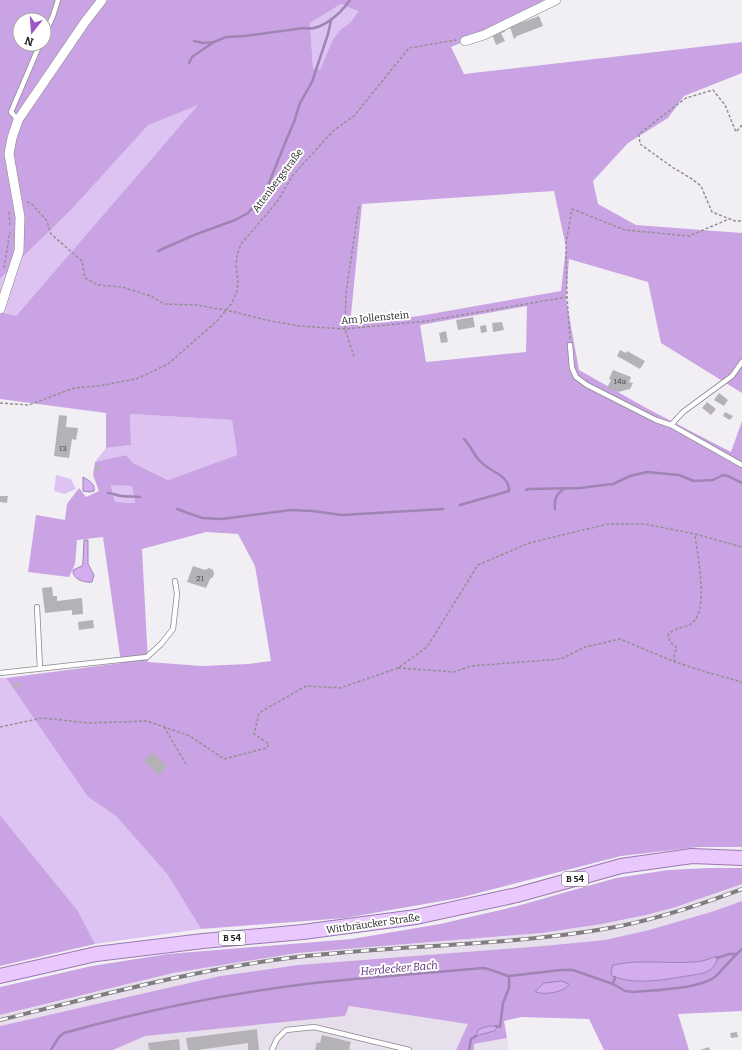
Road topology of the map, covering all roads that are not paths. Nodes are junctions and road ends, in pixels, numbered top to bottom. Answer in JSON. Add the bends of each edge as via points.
{"nodes":[{"id":1,"x":58,"y":0,"type":"edge"},
{"id":2,"x":102,"y":0,"type":"edge"},
{"id":3,"x":556,"y":0,"type":"edge"},
{"id":4,"x":52,"y":18,"type":"edge"},
{"id":5,"x":463,"y":40,"type":"road end"},
{"id":6,"x":37,"y":52,"type":"edge"},
{"id":7,"x":18,"y":120,"type":"junction"},
{"id":8,"x":0,"y":309,"type":"edge"},
{"id":9,"x":570,"y":345,"type":"road end"},
{"id":10,"x":742,"y":362,"type":"edge"},
{"id":11,"x":671,"y":425,"type":"junction"},
{"id":12,"x":742,"y":465,"type":"edge"},
{"id":13,"x":175,"y":581,"type":"dead end"},
{"id":14,"x":37,"y":607,"type":"dead end"},
{"id":15,"x":40,"y":668,"type":"junction"},
{"id":16,"x":0,"y":673,"type":"edge"},
{"id":17,"x":742,"y":858,"type":"edge"},
{"id":18,"x":0,"y":976,"type":"edge"},
{"id":19,"x":272,"y":1050,"type":"edge"},
{"id":20,"x":409,"y":1050,"type":"edge"}],
"edges":[{"from":1,"to":4,"type":"lane"},
{"from":2,"to":7,"type":"street"},
{"from":3,"to":5,"type":"street","via":[[484,35]]},
{"from":6,"to":7,"type":"lane","via":[[11,112]]},
{"from":7,"to":8,"type":"street","via":[[9,154],[20,217],[19,251]]},
{"from":9,"to":11,"type":"lane","via":[[572,368],[576,377],[656,420]]},
{"from":10,"to":11,"type":"lane","via":[[732,376],[683,412]]},
{"from":11,"to":12,"type":"lane"},
{"from":13,"to":15,"type":"lane","via":[[177,594],[174,629],[147,657]]},
{"from":14,"to":15,"type":"lane"},
{"from":15,"to":16,"type":"lane"},
{"from":17,"to":18,"type":"main road","name":"Wittbräucker Straße","number":"B 54","via":[[692,856],[621,866],[517,895],[416,917],[96,954]]},
{"from":19,"to":20,"type":"lane","via":[[276,1039],[286,1030],[314,1027]]}]}
